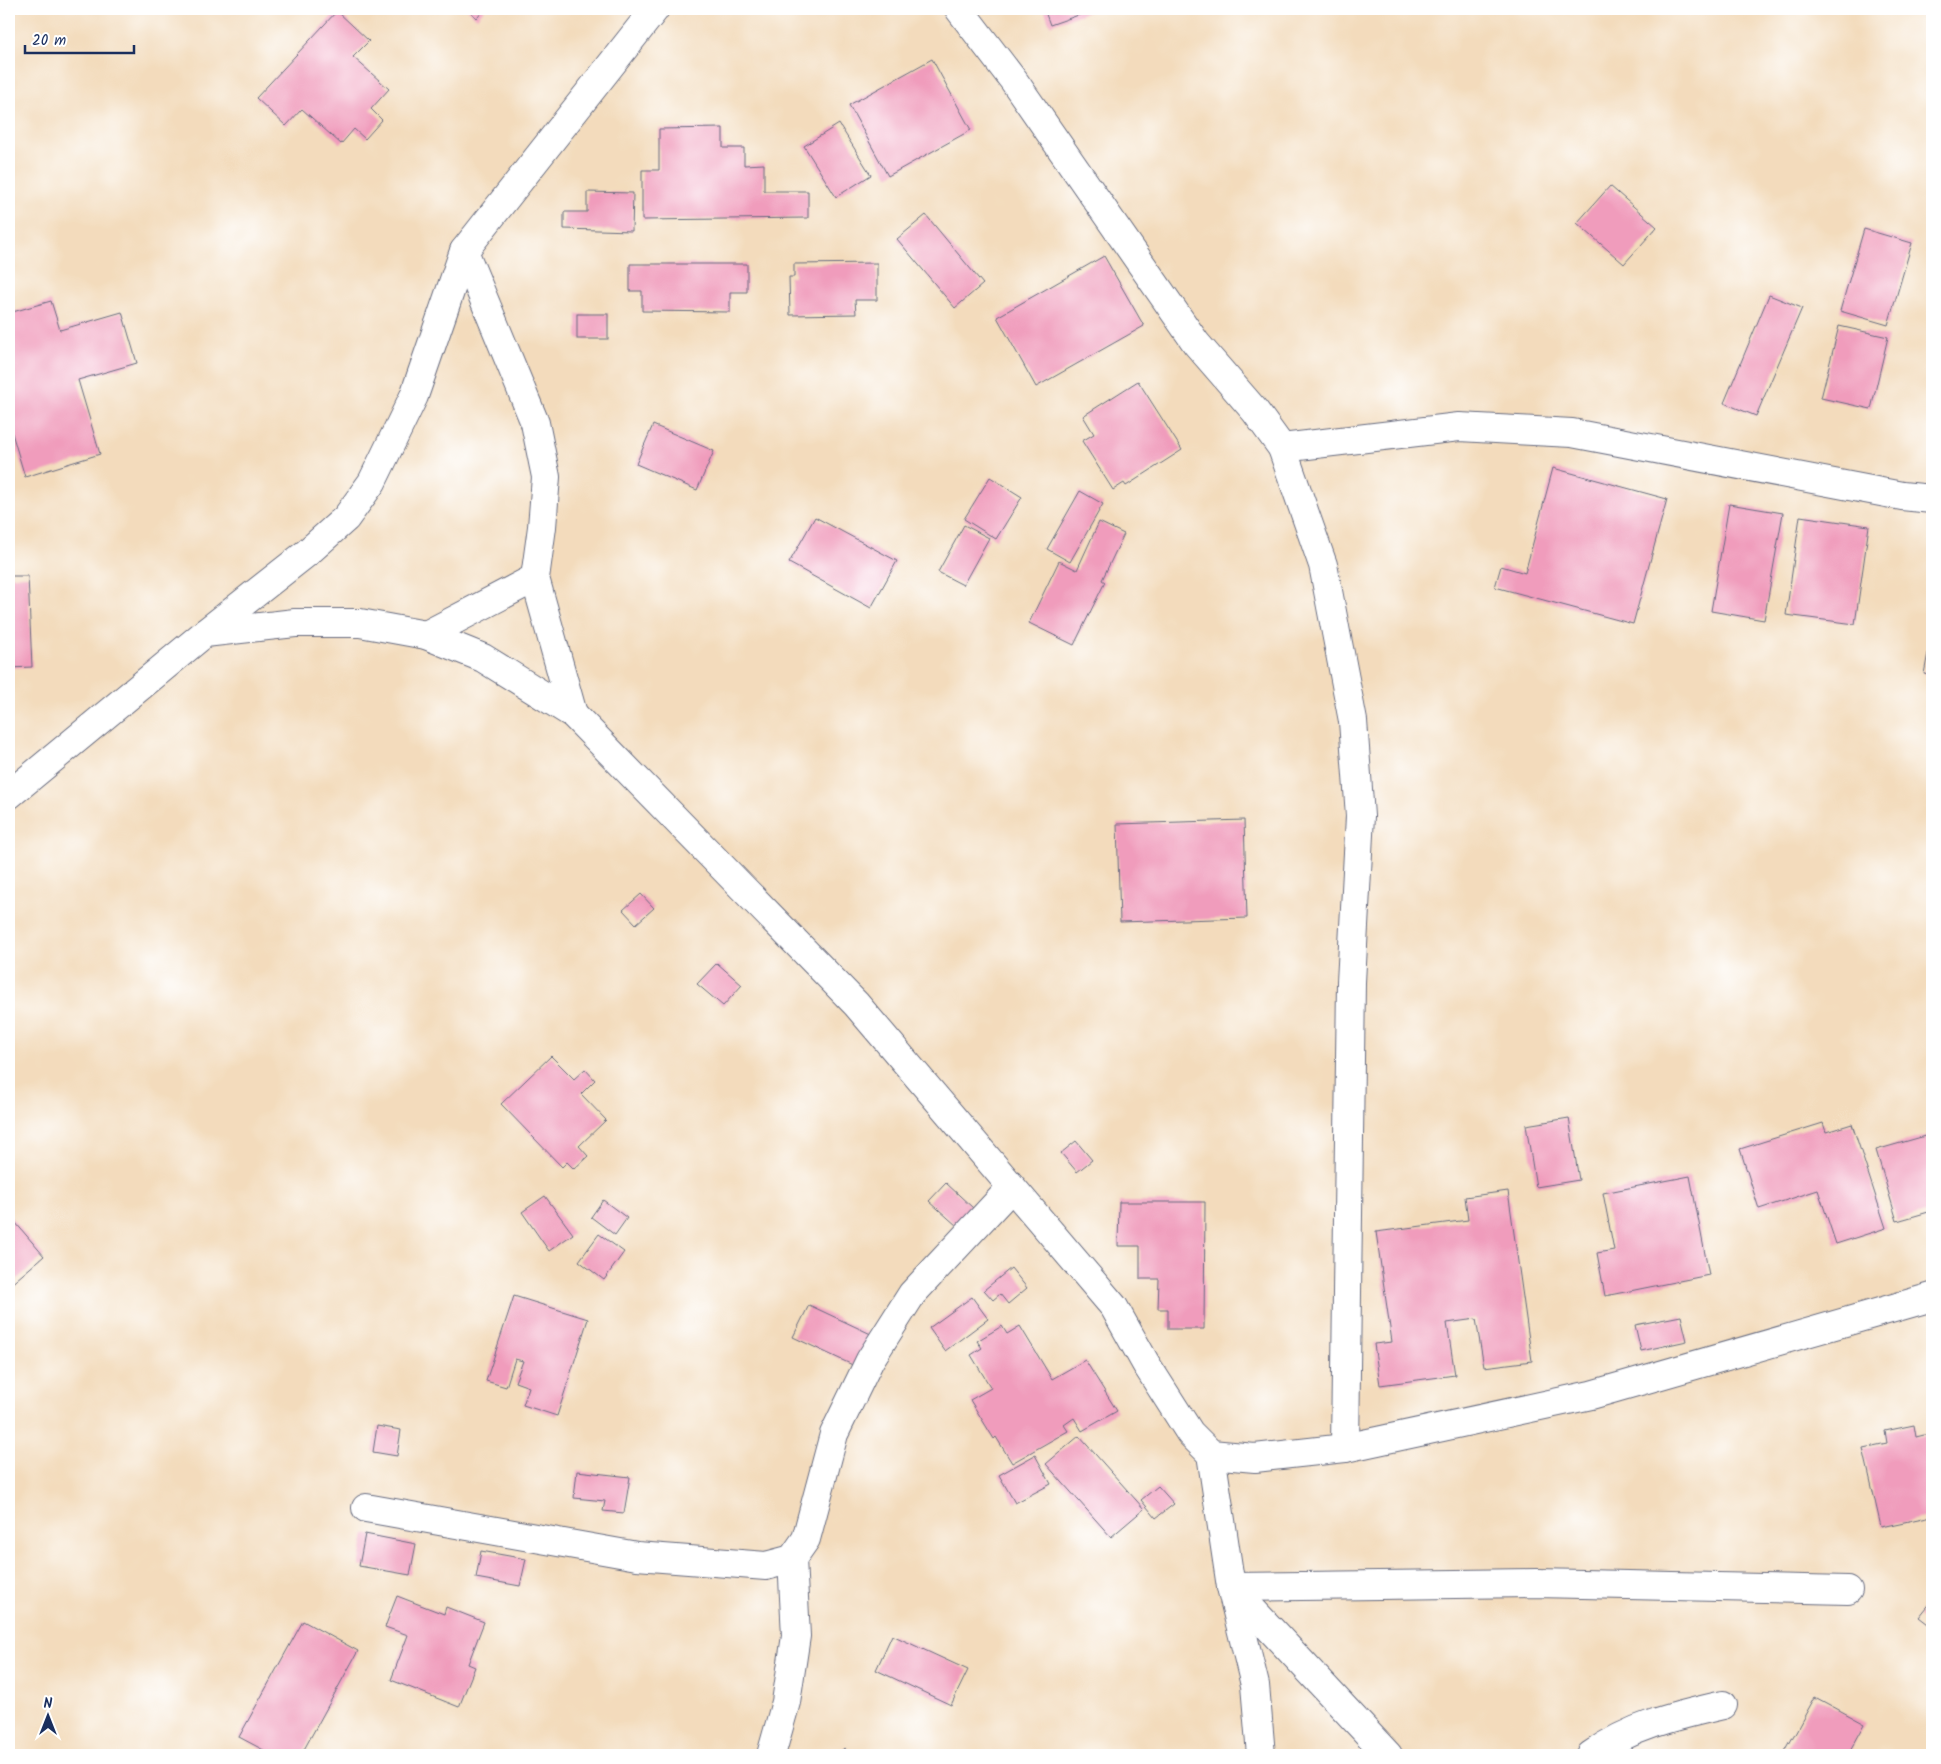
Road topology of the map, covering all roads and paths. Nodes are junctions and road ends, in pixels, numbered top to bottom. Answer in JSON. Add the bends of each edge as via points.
{"nodes":[{"id":1,"x":655,"y":9,"type":"edge"},
{"id":2,"x":959,"y":9,"type":"edge"},
{"id":3,"x":464,"y":251,"type":"junction"},
{"id":4,"x":1282,"y":448,"type":"junction"},
{"id":5,"x":1932,"y":499,"type":"edge"},
{"id":6,"x":535,"y":578,"type":"junction"},
{"id":7,"x":205,"y":633,"type":"junction"},
{"id":8,"x":426,"y":635,"type":"junction"},
{"id":9,"x":573,"y":714,"type":"junction"},
{"id":10,"x":9,"y":794,"type":"edge"},
{"id":11,"x":1011,"y":1188,"type":"junction"},
{"id":12,"x":1932,"y":1297,"type":"edge"},
{"id":13,"x":1345,"y":1448,"type":"junction"},
{"id":14,"x":1211,"y":1454,"type":"junction"},
{"id":15,"x":366,"y":1508,"type":"dead end"},
{"id":16,"x":792,"y":1559,"type":"junction"},
{"id":17,"x":1231,"y":1587,"type":"junction"},
{"id":18,"x":1848,"y":1590,"type":"dead end"},
{"id":19,"x":1723,"y":1705,"type":"dead end"},
{"id":20,"x":771,"y":1755,"type":"edge"},
{"id":21,"x":1261,"y":1755,"type":"edge"},
{"id":22,"x":1388,"y":1755,"type":"edge"},
{"id":23,"x":1590,"y":1755,"type":"edge"}],
"edges":[{"from":1,"to":3,"type":"street"},
{"from":2,"to":4,"type":"street","via":[[1014,81],[1196,343]]},
{"from":3,"to":6,"type":"street","via":[[535,423],[546,477]]},
{"from":3,"to":7,"type":"street","via":[[414,396],[372,482],[346,518]]},
{"from":4,"to":5,"type":"street","via":[[1459,427],[1572,433]]},
{"from":4,"to":13,"type":"street","via":[[1323,565],[1353,721],[1360,816],[1351,982]]},
{"from":6,"to":8,"type":"street"},
{"from":6,"to":9,"type":"street"},
{"from":7,"to":8,"type":"street","via":[[295,623],[360,623]]},
{"from":7,"to":10,"type":"street"},
{"from":8,"to":9,"type":"street","via":[[483,658]]},
{"from":9,"to":11,"type":"street","via":[[856,1004]]},
{"from":11,"to":14,"type":"street","via":[[1114,1306],[1146,1364],[1190,1432]]},
{"from":11,"to":16,"type":"street","via":[[912,1294],[870,1360],[834,1434],[806,1539]]},
{"from":12,"to":13,"type":"street","via":[[1591,1395]]},
{"from":13,"to":14,"type":"street","via":[[1255,1458]]},
{"from":14,"to":17,"type":"street"},
{"from":15,"to":16,"type":"street","via":[[637,1556],[766,1566]]},
{"from":16,"to":20,"type":"street","via":[[796,1636],[786,1702]]},
{"from":17,"to":18,"type":"street","via":[[1537,1583]]},
{"from":17,"to":21,"type":"street","via":[[1255,1685]]},
{"from":17,"to":22,"type":"street"},
{"from":19,"to":23,"type":"street","via":[[1664,1719],[1611,1741]]}]}
